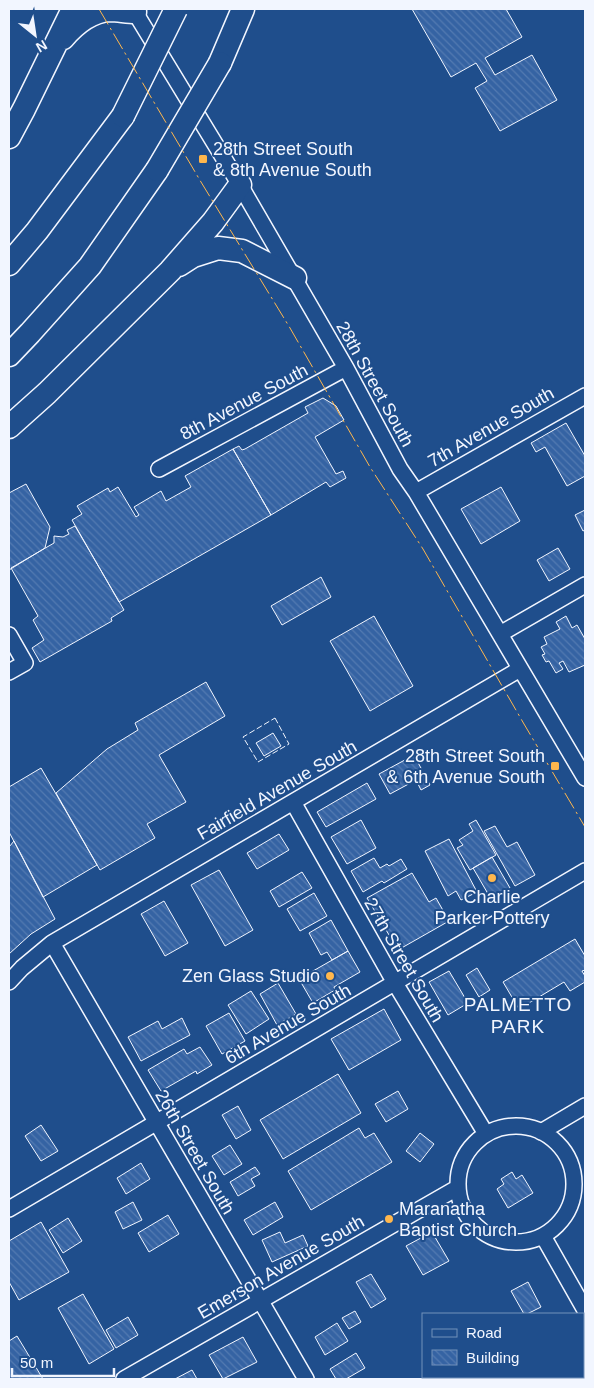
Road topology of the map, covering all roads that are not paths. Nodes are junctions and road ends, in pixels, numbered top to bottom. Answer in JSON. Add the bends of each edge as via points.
{"nodes":[{"id":1,"x":73,"y":9,"type":"edge"},
{"id":2,"x":176,"y":9,"type":"edge"},
{"id":3,"x":243,"y":9,"type":"edge"},
{"id":4,"x":134,"y":11,"type":"edge"},
{"id":5,"x":56,"y":46,"type":"junction"},
{"id":6,"x":9,"y":137,"type":"edge"},
{"id":7,"x":240,"y":185,"type":"junction"},
{"id":8,"x":9,"y":264,"type":"edge"},
{"id":9,"x":170,"y":271,"type":"junction"},
{"id":10,"x":295,"y":278,"type":"junction"},
{"id":11,"x":9,"y":355,"type":"edge"},
{"id":12,"x":346,"y":368,"type":"junction"},
{"id":13,"x":585,"y":396,"type":"edge"},
{"id":14,"x":9,"y":427,"type":"edge"},
{"id":15,"x":159,"y":469,"type":"dead end"},
{"id":16,"x":416,"y":492,"type":"junction"},
{"id":17,"x":585,"y":585,"type":"edge"},
{"id":18,"x":500,"y":634,"type":"junction"},
{"id":19,"x":9,"y":635,"type":"edge"},
{"id":20,"x":520,"y":669,"type":"junction"},
{"id":21,"x":9,"y":672,"type":"edge"},
{"id":22,"x":583,"y":769,"type":"edge"},
{"id":23,"x":293,"y":802,"type":"junction"},
{"id":24,"x":585,"y":871,"type":"edge"},
{"id":25,"x":52,"y":943,"type":"junction"},
{"id":26,"x":9,"y":982,"type":"edge"},
{"id":27,"x":395,"y":983,"type":"junction"},
{"id":28,"x":585,"y":1106,"type":"edge"},
{"id":29,"x":157,"y":1123,"type":"junction"},
{"id":30,"x":541,"y":1132,"type":"junction"},
{"id":31,"x":486,"y":1134,"type":"junction"},
{"id":32,"x":458,"y":1188,"type":"junction"},
{"id":33,"x":9,"y":1209,"type":"edge"},
{"id":34,"x":543,"y":1236,"type":"junction"},
{"id":35,"x":260,"y":1300,"type":"junction"},
{"id":36,"x":585,"y":1310,"type":"edge"},
{"id":37,"x":124,"y":1379,"type":"edge"},
{"id":38,"x":306,"y":1379,"type":"edge"}],
"edges":[{"from":1,"to":5,"type":"highway"},
{"from":2,"to":8,"type":"highway","bridge":true,"via":[[123,116]]},
{"from":3,"to":11,"type":"highway","bridge":true,"via":[[220,63],[158,170],[90,266]]},
{"from":4,"to":5,"type":"highway","via":[[110,10],[90,15],[70,29]]},
{"from":4,"to":7,"type":"street","name":"28th Street South"},
{"from":5,"to":6,"type":"highway"},
{"from":7,"to":9,"type":"highway"},
{"from":7,"to":10,"type":"street","name":"28th Street South"},
{"from":9,"to":10,"type":"highway","via":[[193,256],[218,248],[242,251]]},
{"from":9,"to":14,"type":"highway"},
{"from":10,"to":12,"type":"street","name":"28th Street South"},
{"from":12,"to":15,"type":"street","name":"8th Avenue South"},
{"from":12,"to":16,"type":"street","name":"28th Street South","via":[[400,469]]},
{"from":13,"to":16,"type":"street","name":"7th Avenue South"},
{"from":16,"to":18,"type":"street","name":"28th Street South"},
{"from":17,"to":18,"type":"street"},
{"from":18,"to":20,"type":"street","name":"28th Street South"},
{"from":19,"to":21,"type":"street","via":[[25,663]]},
{"from":20,"to":22,"type":"street","name":"28th Street South"},
{"from":20,"to":23,"type":"street","name":"Fairfield Avenue South"},
{"from":23,"to":25,"type":"street","name":"Fairfield Avenue South"},
{"from":23,"to":27,"type":"street","name":"27th Street South"},
{"from":24,"to":27,"type":"street","name":"6th Avenue South"},
{"from":25,"to":26,"type":"street","name":"Fairfield Avenue South"},
{"from":25,"to":29,"type":"street","name":"26th Street South"},
{"from":27,"to":29,"type":"street","name":"6th Avenue South"},
{"from":27,"to":31,"type":"street","name":"27th Street South"},
{"from":28,"to":30,"type":"street"},
{"from":29,"to":33,"type":"street","name":"6th Avenue South"},
{"from":29,"to":35,"type":"street","name":"26th Street South"},
{"from":30,"to":31,"type":"street","via":[[517,1126]]},
{"from":30,"to":34,"type":"street","via":[[563,1150],[571,1167],[574,1187],[570,1206],[559,1223]]},
{"from":31,"to":32,"type":"street","via":[[464,1157]]},
{"from":32,"to":34,"type":"street","via":[[462,1207],[472,1223],[487,1235],[506,1242],[525,1242]]},
{"from":32,"to":35,"type":"street","name":"Emerson Avenue South"},
{"from":34,"to":36,"type":"street"},
{"from":35,"to":37,"type":"street","name":"Emerson Avenue South"},
{"from":35,"to":38,"type":"street","name":"26th Street South"}]}
